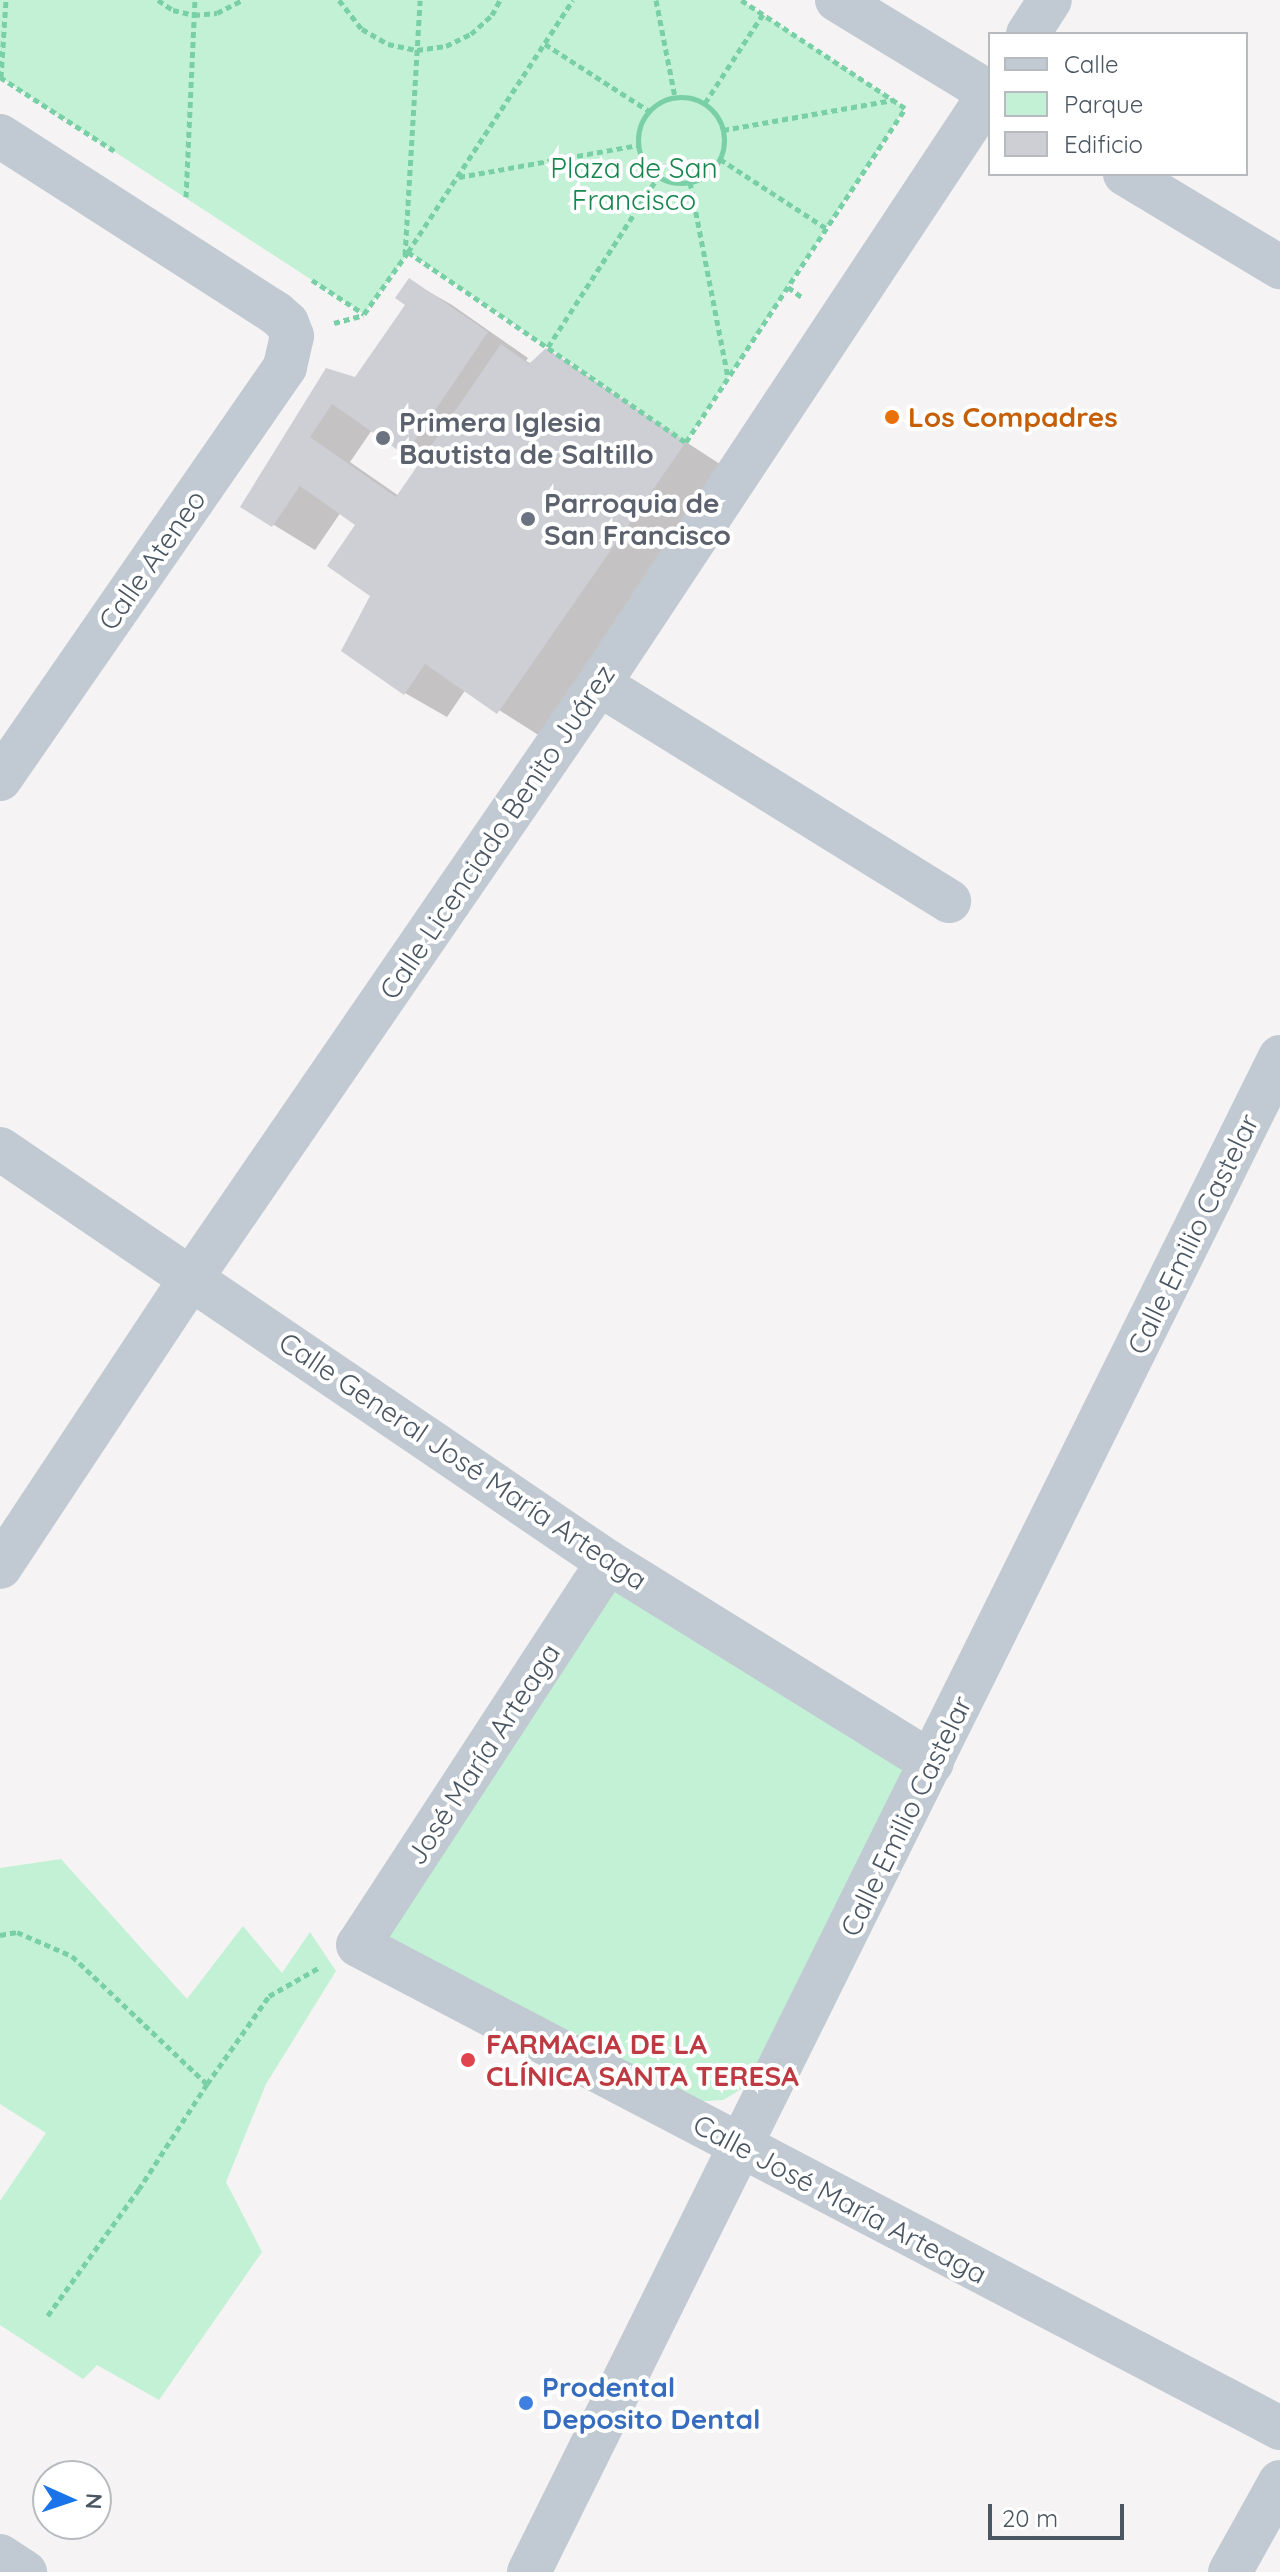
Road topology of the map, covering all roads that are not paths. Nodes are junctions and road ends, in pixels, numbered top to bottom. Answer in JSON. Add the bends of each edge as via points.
{"nodes":[{"id":1,"x":837,"y":0,"type":"edge"},
{"id":2,"x":1050,"y":0,"type":"edge"},
{"id":3,"x":1029,"y":32,"type":"edge"},
{"id":4,"x":988,"y":92,"type":"edge"},
{"id":5,"x":988,"y":96,"type":"edge"},
{"id":6,"x":0,"y":136,"type":"edge"},
{"id":7,"x":1128,"y":176,"type":"edge"},
{"id":8,"x":1280,"y":267,"type":"edge"},
{"id":9,"x":599,"y":684,"type":"junction"},
{"id":10,"x":0,"y":779,"type":"edge"},
{"id":11,"x":949,"y":901,"type":"dead end"},
{"id":12,"x":1280,"y":1057,"type":"edge"},
{"id":13,"x":0,"y":1149,"type":"edge"},
{"id":14,"x":192,"y":1277,"type":"junction"},
{"id":15,"x":608,"y":1562,"type":"junction"},
{"id":16,"x":0,"y":1567,"type":"edge"},
{"id":17,"x":932,"y":1763,"type":"junction"},
{"id":18,"x":358,"y":1945,"type":"joint"},
{"id":19,"x":742,"y":2148,"type":"junction"},
{"id":20,"x":1280,"y":2428,"type":"edge"},
{"id":21,"x":1280,"y":2482,"type":"edge"},
{"id":22,"x":0,"y":2556,"type":"edge"},
{"id":23,"x":534,"y":2562,"type":"edge"},
{"id":24,"x":25,"y":2572,"type":"edge"},
{"id":25,"x":1230,"y":2572,"type":"edge"}],
"edges":[{"from":1,"to":4,"type":"street"},
{"from":2,"to":3,"type":"street"},
{"from":5,"to":9,"type":"street","name":"Calle Licenciado Benito Juárez"},
{"from":6,"to":10,"type":"street","name":"Calle Ateneo","via":[[277,314],[292,336],[285,367]]},
{"from":7,"to":8,"type":"street"},
{"from":9,"to":11,"type":"street"},
{"from":9,"to":14,"type":"street","name":"Calle Licenciado Benito Juárez"},
{"from":12,"to":17,"type":"street","name":"Calle Emilio Castelar"},
{"from":13,"to":14,"type":"street","name":"Calle General José María Arteaga"},
{"from":14,"to":15,"type":"street","name":"Calle General José María Arteaga"},
{"from":14,"to":16,"type":"street","name":"Calle Licenciado Benito Juárez"},
{"from":15,"to":17,"type":"street","name":"Calle General José María Arteaga"},
{"from":15,"to":18,"type":"street","name":"José María Arteaga"},
{"from":17,"to":19,"type":"street","name":"Calle Emilio Castelar"},
{"from":18,"to":19,"type":"street","name":"Calle José María Arteaga"},
{"from":19,"to":20,"type":"street","name":"Calle José María Arteaga"},
{"from":19,"to":23,"type":"street","name":"Calle Emilio Castelar"},
{"from":21,"to":25,"type":"street"},
{"from":22,"to":24,"type":"street"}]}
